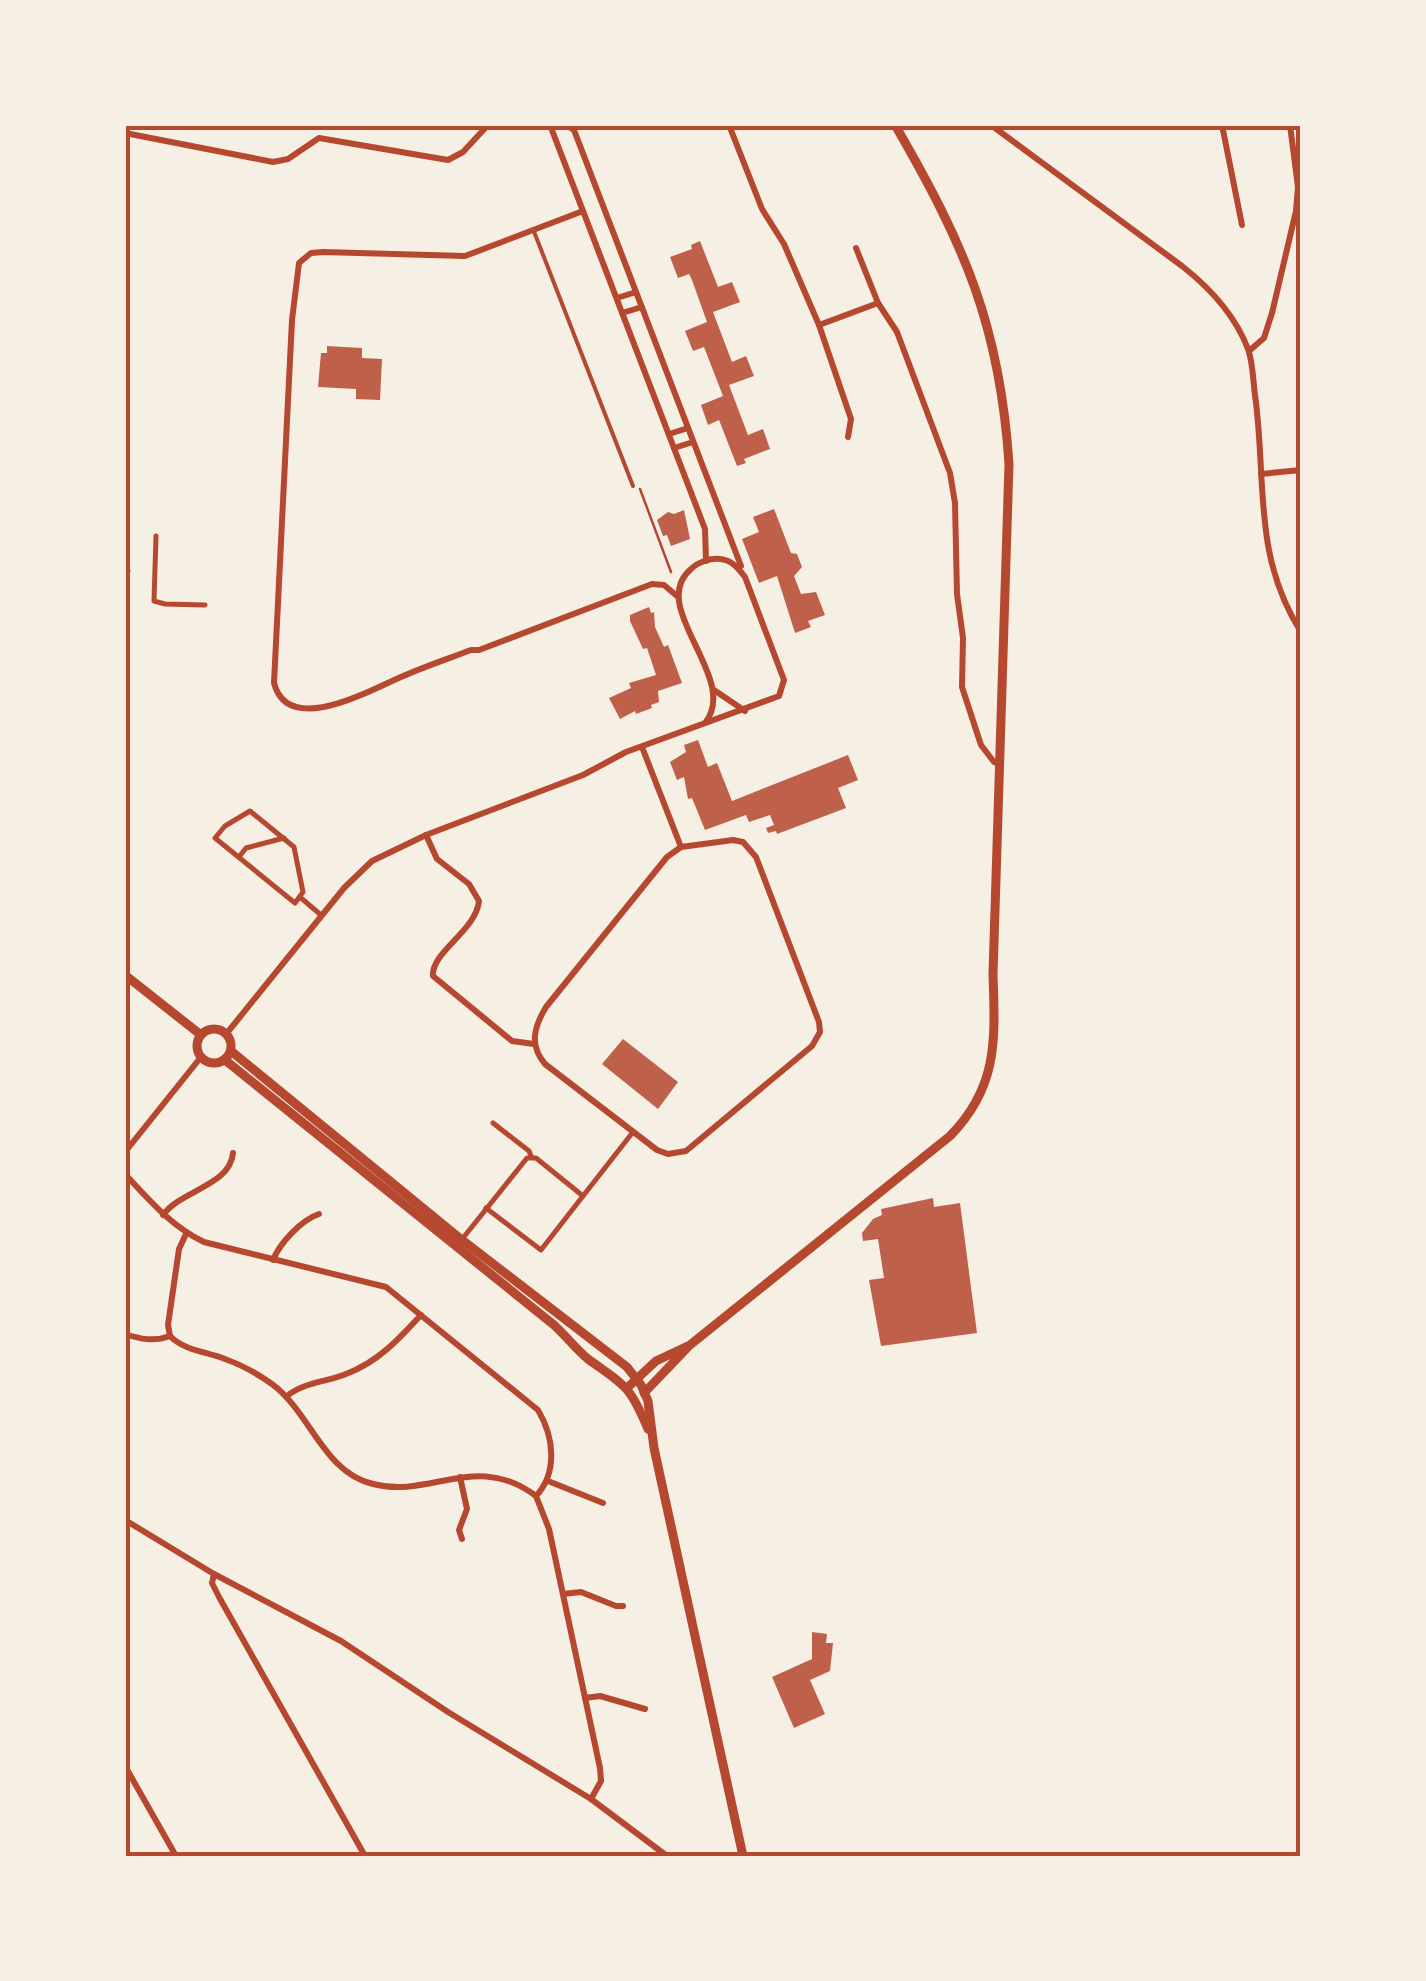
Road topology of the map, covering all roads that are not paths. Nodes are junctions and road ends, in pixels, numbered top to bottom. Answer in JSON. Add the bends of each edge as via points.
{"nodes":[{"id":1,"x":488,"y":125,"type":"edge"},
{"id":2,"x":550,"y":125,"type":"edge"},
{"id":3,"x":566,"y":125,"type":"edge"},
{"id":4,"x":729,"y":125,"type":"edge"},
{"id":5,"x":895,"y":125,"type":"edge"},
{"id":6,"x":991,"y":125,"type":"edge"},
{"id":7,"x":1222,"y":125,"type":"edge"},
{"id":8,"x":1290,"y":125,"type":"edge"},
{"id":9,"x":125,"y":133,"type":"edge"},
{"id":10,"x":602,"y":208,"type":"junction"},
{"id":11,"x":584,"y":212,"type":"junction"},
{"id":12,"x":1242,"y":225,"type":"dead end"},
{"id":13,"x":534,"y":229,"type":"junction"},
{"id":14,"x":610,"y":230,"type":"junction"},
{"id":15,"x":593,"y":237,"type":"junction"},
{"id":16,"x":856,"y":248,"type":"dead end"},
{"id":17,"x":636,"y":292,"type":"junction"},
{"id":18,"x":617,"y":298,"type":"junction"},
{"id":19,"x":878,"y":302,"type":"junction"},
{"id":20,"x":642,"y":307,"type":"junction"},
{"id":21,"x":622,"y":313,"type":"junction"},
{"id":22,"x":818,"y":325,"type":"junction"},
{"id":23,"x":1248,"y":351,"type":"junction"},
{"id":24,"x":688,"y":428,"type":"junction"},
{"id":25,"x":669,"y":434,"type":"junction"},
{"id":26,"x":848,"y":436,"type":"dead end"},
{"id":27,"x":693,"y":442,"type":"junction"},
{"id":28,"x":674,"y":448,"type":"junction"},
{"id":29,"x":1301,"y":470,"type":"edge"},
{"id":30,"x":1261,"y":474,"type":"junction"},
{"id":31,"x":633,"y":486,"type":"road end"},
{"id":32,"x":156,"y":536,"type":"dead end"},
{"id":33,"x":706,"y":561,"type":"junction"},
{"id":34,"x":143,"y":572,"type":"dead end"},
{"id":35,"x":155,"y":572,"type":"junction"},
{"id":36,"x":745,"y":577,"type":"junction"},
{"id":37,"x":677,"y":596,"type":"junction"},
{"id":38,"x":205,"y":605,"type":"dead end"},
{"id":39,"x":1301,"y":632,"type":"edge"},
{"id":40,"x":713,"y":689,"type":"junction"},
{"id":41,"x":745,"y":710,"type":"junction"},
{"id":42,"x":705,"y":723,"type":"junction"},
{"id":43,"x":642,"y":747,"type":"junction"},
{"id":44,"x":1000,"y":764,"type":"junction"},
{"id":45,"x":426,"y":835,"type":"junction"},
{"id":46,"x":284,"y":838,"type":"junction"},
{"id":47,"x":681,"y":847,"type":"junction"},
{"id":48,"x":238,"y":857,"type":"junction"},
{"id":49,"x":300,"y":898,"type":"junction"},
{"id":50,"x":321,"y":916,"type":"junction"},
{"id":51,"x":125,"y":975,"type":"edge"},
{"id":52,"x":227,"y":1033,"type":"junction"},
{"id":53,"x":201,"y":1034,"type":"junction"},
{"id":54,"x":534,"y":1044,"type":"junction"},
{"id":55,"x":228,"y":1056,"type":"junction"},
{"id":56,"x":201,"y":1057,"type":"junction"},
{"id":57,"x":493,"y":1123,"type":"dead end"},
{"id":58,"x":633,"y":1132,"type":"junction"},
{"id":59,"x":125,"y":1152,"type":"edge"},
{"id":60,"x":233,"y":1154,"type":"dead end"},
{"id":61,"x":531,"y":1156,"type":"junction"},
{"id":62,"x":125,"y":1174,"type":"edge"},
{"id":63,"x":583,"y":1196,"type":"junction"},
{"id":64,"x":486,"y":1208,"type":"junction"},
{"id":65,"x":163,"y":1214,"type":"junction"},
{"id":66,"x":318,"y":1214,"type":"dead end"},
{"id":67,"x":186,"y":1234,"type":"junction"},
{"id":68,"x":459,"y":1244,"type":"junction"},
{"id":69,"x":273,"y":1260,"type":"junction"},
{"id":70,"x":420,"y":1315,"type":"junction"},
{"id":71,"x":125,"y":1334,"type":"edge"},
{"id":72,"x":170,"y":1336,"type":"junction"},
{"id":73,"x":690,"y":1345,"type":"junction"},
{"id":74,"x":635,"y":1377,"type":"junction"},
{"id":75,"x":627,"y":1388,"type":"junction"},
{"id":76,"x":644,"y":1393,"type":"junction"},
{"id":77,"x":287,"y":1396,"type":"junction"},
{"id":78,"x":635,"y":1400,"type":"junction"},
{"id":79,"x":652,"y":1441,"type":"junction"},
{"id":80,"x":460,"y":1477,"type":"junction"},
{"id":81,"x":548,"y":1481,"type":"junction"},
{"id":82,"x":536,"y":1496,"type":"junction"},
{"id":83,"x":603,"y":1503,"type":"dead end"},
{"id":84,"x":125,"y":1520,"type":"edge"},
{"id":85,"x":462,"y":1539,"type":"dead end"},
{"id":86,"x":214,"y":1574,"type":"junction"},
{"id":87,"x":563,"y":1594,"type":"junction"},
{"id":88,"x":623,"y":1606,"type":"dead end"},
{"id":89,"x":585,"y":1698,"type":"junction"},
{"id":90,"x":645,"y":1709,"type":"dead end"},
{"id":91,"x":125,"y":1766,"type":"edge"},
{"id":92,"x":129,"y":1781,"type":"edge"},
{"id":93,"x":592,"y":1799,"type":"junction"},
{"id":94,"x":176,"y":1856,"type":"edge"},
{"id":95,"x":365,"y":1856,"type":"edge"},
{"id":96,"x":666,"y":1856,"type":"edge"},
{"id":97,"x":744,"y":1856,"type":"edge"}],
"edges":[{"from":1,"to":9,"type":"street","via":[[448,160],[319,138],[273,162]]},
{"from":2,"to":11,"type":"street"},
{"from":3,"to":10,"type":"street","via":[[574,130]]},
{"from":4,"to":22,"type":"street"},
{"from":5,"to":44,"type":"street","via":[[972,274],[1002,386],[1008,464]]},
{"from":6,"to":23,"type":"street","via":[[1200,280]]},
{"from":7,"to":12,"type":"street"},
{"from":8,"to":23,"type":"street","via":[[1296,211],[1264,338]]},
{"from":10,"to":11,"type":"street"},
{"from":10,"to":14,"type":"street"},
{"from":11,"to":13,"type":"street"},
{"from":11,"to":15,"type":"street"},
{"from":13,"to":31,"type":"lane"},
{"from":13,"to":37,"type":"street","via":[[465,256],[322,252],[299,263],[276,691],[288,704],[316,708],[652,584]]},
{"from":14,"to":15,"type":"street"},
{"from":14,"to":17,"type":"street"},
{"from":15,"to":18,"type":"street"},
{"from":16,"to":19,"type":"street"},
{"from":17,"to":18,"type":"street"},
{"from":17,"to":20,"type":"street"},
{"from":18,"to":21,"type":"street"},
{"from":19,"to":22,"type":"street"},
{"from":19,"to":44,"type":"street","via":[[897,332],[950,474],[962,686],[981,745]]},
{"from":20,"to":21,"type":"street"},
{"from":20,"to":24,"type":"street"},
{"from":21,"to":25,"type":"street"},
{"from":22,"to":26,"type":"street","via":[[851,419]]},
{"from":23,"to":30,"type":"street"},
{"from":24,"to":25,"type":"street"},
{"from":24,"to":27,"type":"street"},
{"from":25,"to":28,"type":"street"},
{"from":27,"to":28,"type":"street"},
{"from":27,"to":36,"type":"street"},
{"from":28,"to":33,"type":"street","via":[[705,529]]},
{"from":29,"to":30,"type":"street"},
{"from":30,"to":39,"type":"street","via":[[1268,558]]},
{"from":32,"to":35,"type":"street"},
{"from":33,"to":36,"type":"street","via":[[732,562]]},
{"from":33,"to":37,"type":"street","via":[[682,578]]},
{"from":34,"to":35,"type":"street"},
{"from":35,"to":38,"type":"street","via":[[157,602]]},
{"from":36,"to":41,"type":"street","via":[[784,686],[779,696]]},
{"from":37,"to":40,"type":"street"},
{"from":40,"to":41,"type":"street"},
{"from":40,"to":42,"type":"street","via":[[714,710]]},
{"from":41,"to":42,"type":"street"},
{"from":42,"to":43,"type":"street"},
{"from":43,"to":45,"type":"street"},
{"from":43,"to":47,"type":"street"},
{"from":44,"to":73,"type":"street","via":[[994,1050],[974,1107],[950,1136]]},
{"from":45,"to":50,"type":"street","via":[[372,861]]},
{"from":45,"to":54,"type":"street","via":[[438,859],[469,884],[478,901],[474,919],[434,966],[434,976],[512,1041]]},
{"from":46,"to":48,"type":"street","via":[[246,848]]},
{"from":46,"to":48,"type":"street","via":[[250,811],[214,838]]},
{"from":46,"to":49,"type":"street","via":[[294,847]]},
{"from":47,"to":54,"type":"street","via":[[546,1007]]},
{"from":47,"to":58,"type":"street","via":[[734,840],[756,857],[820,1022],[817,1040],[686,1151],[668,1154]]},
{"from":48,"to":49,"type":"street","via":[[295,903]]},
{"from":49,"to":50,"type":"street"},
{"from":50,"to":52,"type":"street"},
{"from":51,"to":53,"type":"street"},
{"from":52,"to":53,"type":"street","via":[[212,1028]]},
{"from":52,"to":55,"type":"street"},
{"from":53,"to":56,"type":"street"},
{"from":54,"to":58,"type":"street","via":[[545,1064]]},
{"from":55,"to":56,"type":"street","via":[[212,1063]]},
{"from":55,"to":68,"type":"street"},
{"from":56,"to":59,"type":"street"},
{"from":57,"to":61,"type":"street"},
{"from":58,"to":63,"type":"street"},
{"from":60,"to":65,"type":"street","via":[[226,1173],[178,1198]]},
{"from":61,"to":63,"type":"street"},
{"from":61,"to":64,"type":"street"},
{"from":62,"to":65,"type":"street"},
{"from":63,"to":64,"type":"street","via":[[540,1250]]},
{"from":64,"to":68,"type":"street"},
{"from":65,"to":67,"type":"street"},
{"from":66,"to":69,"type":"street","via":[[283,1242]]},
{"from":67,"to":69,"type":"street"},
{"from":67,"to":72,"type":"street"},
{"from":68,"to":74,"type":"street","via":[[524,1285]]},
{"from":68,"to":75,"type":"street"},
{"from":69,"to":70,"type":"street","via":[[376,1283]]},
{"from":70,"to":77,"type":"street","via":[[364,1366]]},
{"from":70,"to":81,"type":"street","via":[[538,1410],[551,1444]]},
{"from":71,"to":72,"type":"street"},
{"from":72,"to":77,"type":"street","via":[[255,1372]]},
{"from":73,"to":74,"type":"street"},
{"from":73,"to":76,"type":"street"},
{"from":74,"to":75,"type":"street"},
{"from":74,"to":76,"type":"street"},
{"from":75,"to":78,"type":"street"},
{"from":76,"to":78,"type":"street"},
{"from":76,"to":79,"type":"street"},
{"from":77,"to":80,"type":"street","via":[[336,1463],[362,1481],[398,1486]]},
{"from":78,"to":79,"type":"street"},
{"from":79,"to":97,"type":"street"},
{"from":80,"to":82,"type":"street","via":[[504,1480]]},
{"from":80,"to":85,"type":"street","via":[[468,1508]]},
{"from":81,"to":82,"type":"street"},
{"from":81,"to":83,"type":"street"},
{"from":82,"to":87,"type":"street"},
{"from":84,"to":86,"type":"street"},
{"from":86,"to":93,"type":"street","via":[[341,1642]]},
{"from":86,"to":95,"type":"street","via":[[219,1598]]},
{"from":87,"to":88,"type":"street"},
{"from":87,"to":89,"type":"street"},
{"from":89,"to":90,"type":"street"},
{"from":89,"to":93,"type":"street","via":[[601,1780]]},
{"from":91,"to":92,"type":"street"},
{"from":92,"to":94,"type":"street"},
{"from":93,"to":96,"type":"street"}]}
